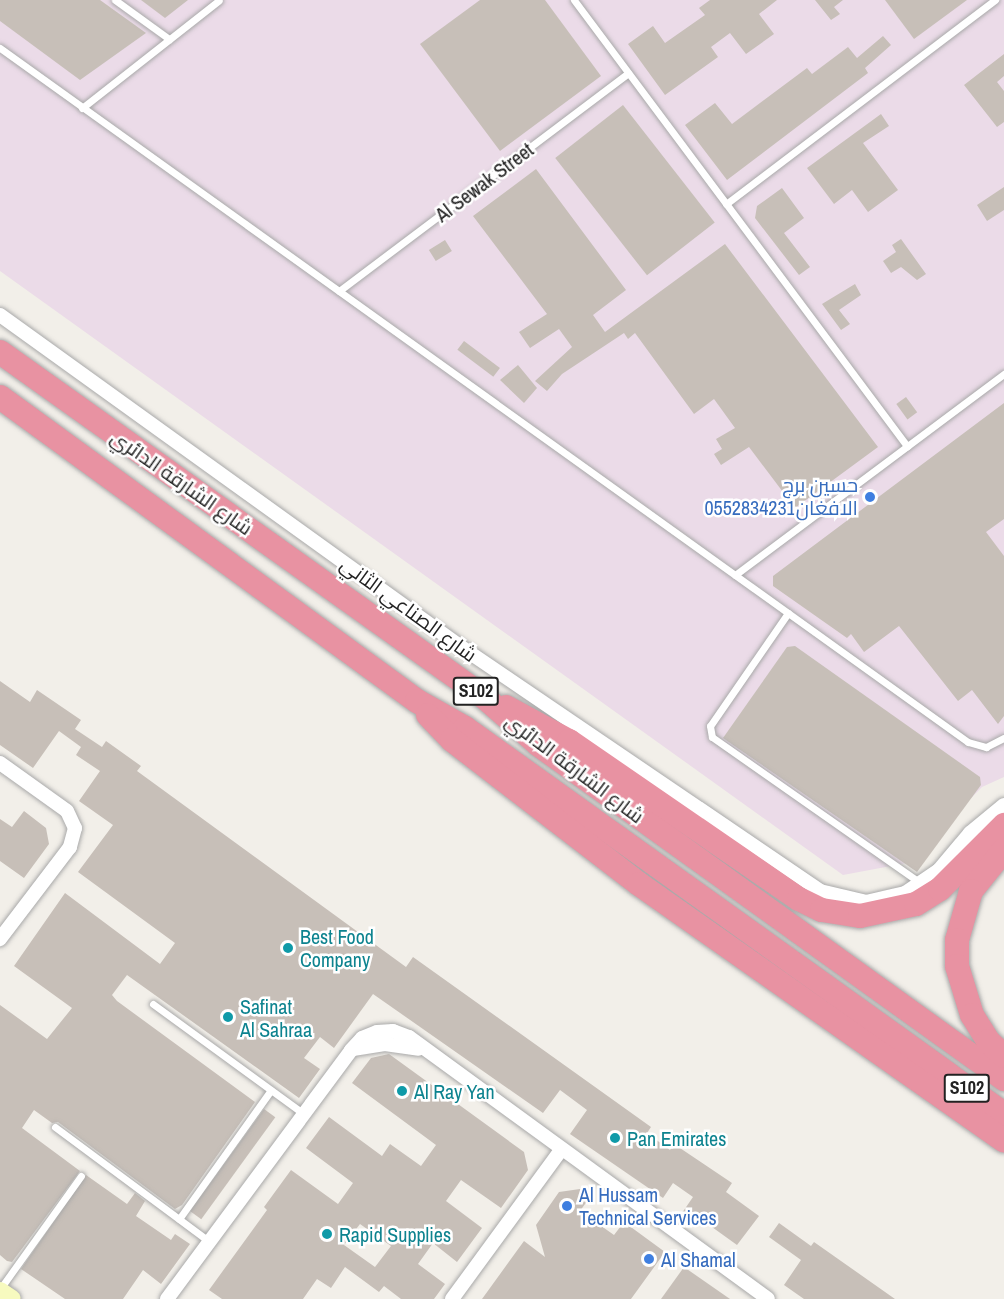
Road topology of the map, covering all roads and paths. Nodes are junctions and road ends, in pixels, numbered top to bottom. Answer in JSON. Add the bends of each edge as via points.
{"nodes":[{"id":1,"x":115,"y":0,"type":"edge"},
{"id":2,"x":219,"y":0,"type":"edge"},
{"id":3,"x":574,"y":0,"type":"edge"},
{"id":4,"x":994,"y":0,"type":"edge"},
{"id":5,"x":169,"y":39,"type":"junction"},
{"id":6,"x":0,"y":48,"type":"edge"},
{"id":7,"x":628,"y":73,"type":"junction"},
{"id":8,"x":82,"y":108,"type":"junction"},
{"id":9,"x":726,"y":204,"type":"junction"},
{"id":10,"x":339,"y":291,"type":"junction"},
{"id":11,"x":0,"y":315,"type":"edge"},
{"id":12,"x":0,"y":352,"type":"edge"},
{"id":13,"x":1004,"y":374,"type":"edge"},
{"id":14,"x":0,"y":398,"type":"edge"},
{"id":15,"x":907,"y":446,"type":"junction"},
{"id":16,"x":735,"y":575,"type":"junction"},
{"id":17,"x":788,"y":613,"type":"junction"},
{"id":18,"x":484,"y":697,"type":"junction"},
{"id":19,"x":417,"y":701,"type":"junction"},
{"id":20,"x":1004,"y":738,"type":"edge"},
{"id":21,"x":0,"y":762,"type":"edge"},
{"id":22,"x":1004,"y":805,"type":"edge"},
{"id":23,"x":1004,"y":825,"type":"edge"},
{"id":24,"x":1004,"y":850,"type":"edge"},
{"id":25,"x":922,"y":884,"type":"junction"},
{"id":26,"x":0,"y":939,"type":"edge"},
{"id":27,"x":153,"y":1005,"type":"dead end"},
{"id":28,"x":1004,"y":1056,"type":"edge"},
{"id":29,"x":1004,"y":1078,"type":"edge"},
{"id":30,"x":271,"y":1090,"type":"junction"},
{"id":31,"x":304,"y":1114,"type":"junction"},
{"id":32,"x":1004,"y":1114,"type":"edge"},
{"id":33,"x":55,"y":1128,"type":"dead end"},
{"id":34,"x":1004,"y":1141,"type":"edge"},
{"id":35,"x":561,"y":1150,"type":"junction"},
{"id":36,"x":81,"y":1176,"type":"dead end"},
{"id":37,"x":179,"y":1219,"type":"junction"},
{"id":38,"x":211,"y":1243,"type":"junction"},
{"id":39,"x":0,"y":1290,"type":"edge"},
{"id":40,"x":12,"y":1299,"type":"edge"},
{"id":41,"x":167,"y":1299,"type":"edge"},
{"id":42,"x":452,"y":1299,"type":"edge"},
{"id":43,"x":768,"y":1299,"type":"edge"}],
"edges":[{"from":1,"to":5,"type":"lane"},
{"from":2,"to":5,"type":"lane"},
{"from":3,"to":7,"type":"lane"},
{"from":4,"to":9,"type":"lane"},
{"from":5,"to":8,"type":"lane"},
{"from":6,"to":8,"type":"lane"},
{"from":7,"to":9,"type":"lane"},
{"from":7,"to":10,"type":"lane","name":"Al Sewak Street"},
{"from":8,"to":10,"type":"lane"},
{"from":9,"to":15,"type":"lane"},
{"from":10,"to":16,"type":"lane"},
{"from":11,"to":25,"type":"street","name":"شارع الصناعي الثاني","via":[[456,644],[800,880],[842,899],[866,902],[886,899]]},
{"from":12,"to":18,"type":"highway","name":"شارع الشارقة الدائري","number":"S102"},
{"from":13,"to":15,"type":"lane"},
{"from":14,"to":19,"type":"highway","name":"شارع الشارقة الدائري","number":"S102"},
{"from":15,"to":16,"type":"lane"},
{"from":16,"to":17,"type":"lane"},
{"from":17,"to":20,"type":"lane","via":[[968,742],[986,747]]},
{"from":17,"to":25,"type":"lane","via":[[710,726],[712,737]]},
{"from":18,"to":23,"type":"highway","via":[[543,725],[822,910],[860,916],[916,904],[940,889]]},
{"from":18,"to":29,"type":"highway","name":"شارع الشارقة الدائري","number":"S102","via":[[539,745]]},
{"from":19,"to":32,"type":"highway","name":"شارع الشارقة الدائري","number":"S102","via":[[465,728]]},
{"from":19,"to":34,"type":"highway","via":[[452,740],[612,864]]},
{"from":21,"to":26,"type":"street","via":[[59,805],[66,829],[64,854]]},
{"from":22,"to":25,"type":"street","name":"شارع الصناعي الثاني","via":[[987,816]]},
{"from":24,"to":28,"type":"highway","via":[[971,891],[962,915],[957,966],[972,1015],[988,1041]]},
{"from":27,"to":30,"type":"lane"},
{"from":30,"to":31,"type":"lane"},
{"from":30,"to":37,"type":"lane"},
{"from":31,"to":35,"type":"street","via":[[351,1050],[386,1044],[420,1049]]},
{"from":31,"to":38,"type":"street"},
{"from":33,"to":37,"type":"lane"},
{"from":35,"to":42,"type":"street"},
{"from":35,"to":43,"type":"street"},
{"from":36,"to":39,"type":"lane"},
{"from":37,"to":38,"type":"lane"},
{"from":38,"to":41,"type":"street"},
{"from":39,"to":40,"type":"main road"}]}
